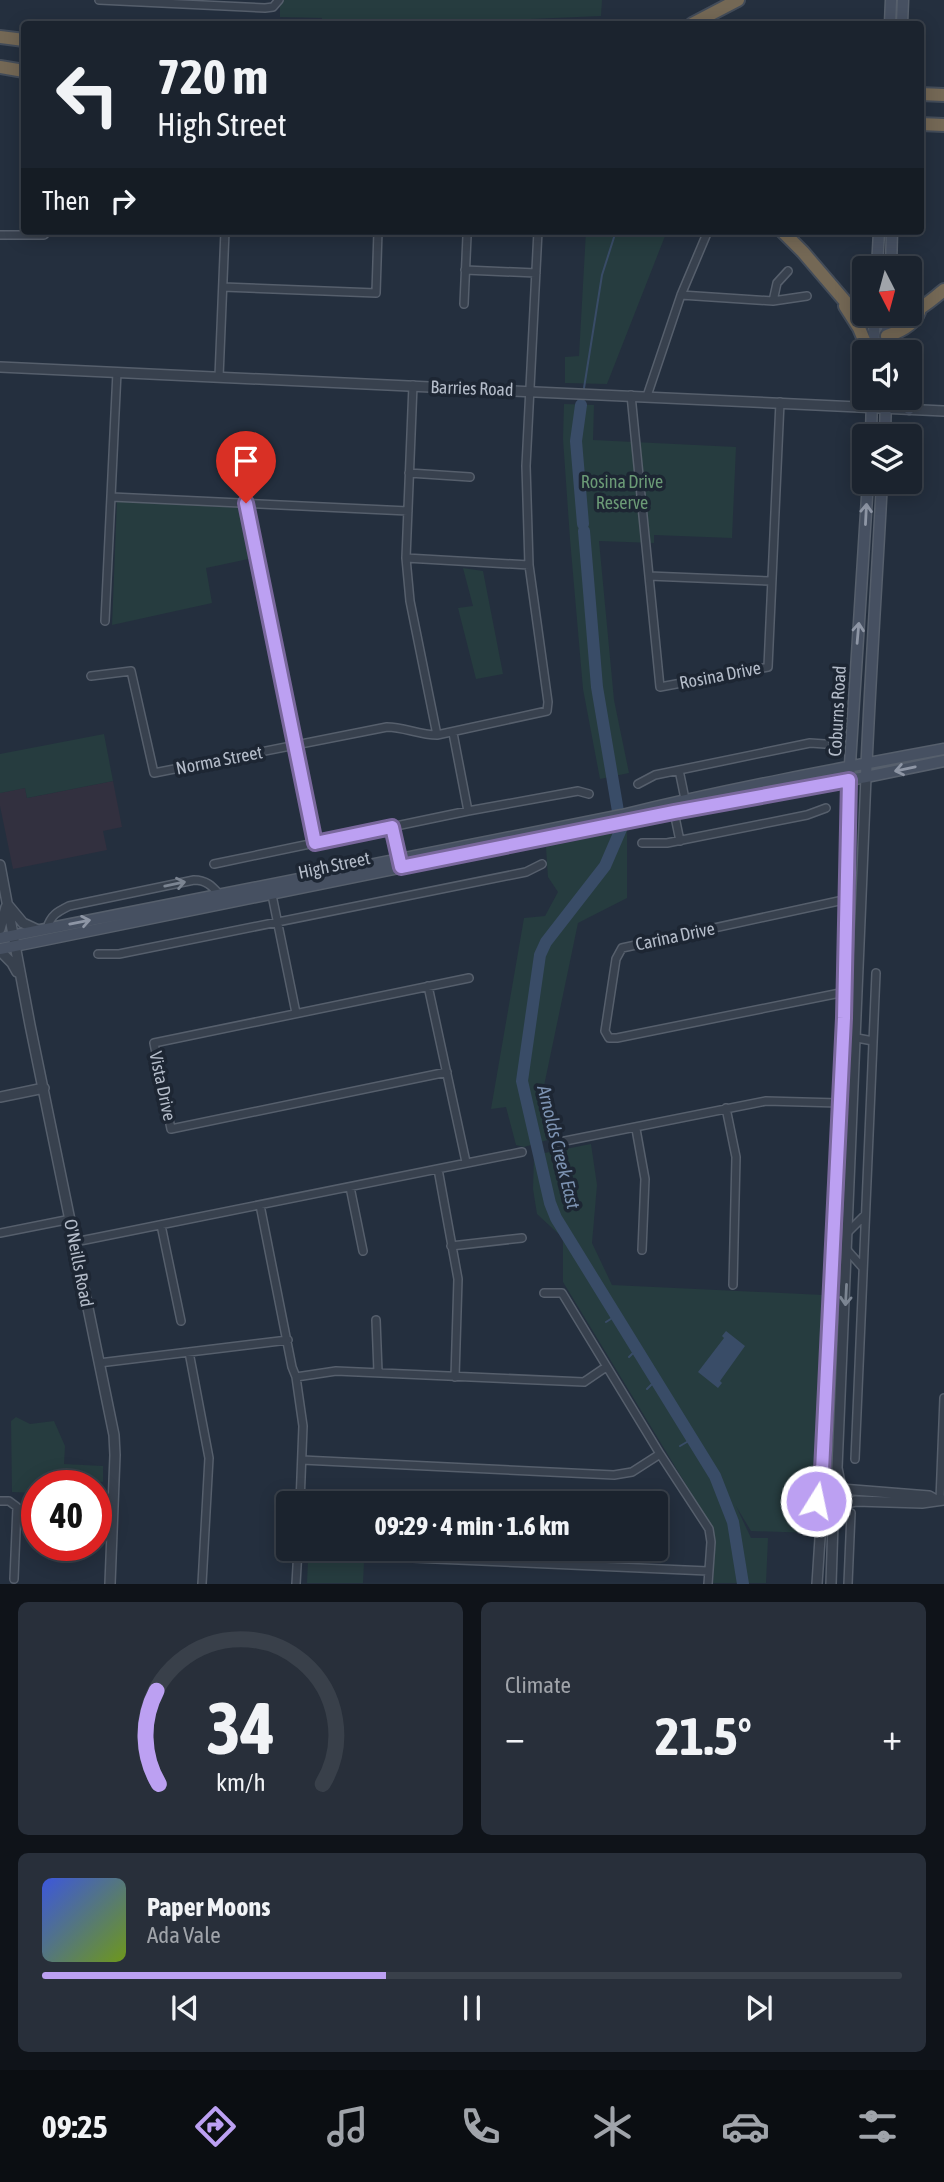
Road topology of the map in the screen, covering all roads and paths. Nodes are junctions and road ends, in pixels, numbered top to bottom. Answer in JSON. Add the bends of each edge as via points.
{"nodes":[{"id":1,"x":99,"y":0,"type":"edge"},
{"id":2,"x":279,"y":0,"type":"edge"},
{"id":3,"x":738,"y":0,"type":"edge"},
{"id":4,"x":891,"y":0,"type":"edge"},
{"id":5,"x":903,"y":0,"type":"edge"},
{"id":6,"x":181,"y":2,"type":"edge"},
{"id":7,"x":698,"y":21,"type":"edge"},
{"id":8,"x":890,"y":21,"type":"edge"},
{"id":9,"x":902,"y":21,"type":"edge"},
{"id":10,"x":0,"y":37,"type":"edge"},
{"id":11,"x":21,"y":40,"type":"edge"},
{"id":12,"x":0,"y":67,"type":"edge"},
{"id":13,"x":21,"y":70,"type":"edge"},
{"id":14,"x":924,"y":94,"type":"edge"},
{"id":15,"x":944,"y":95,"type":"edge"},
{"id":16,"x":924,"y":124,"type":"edge"},
{"id":17,"x":944,"y":125,"type":"edge"},
{"id":18,"x":0,"y":235,"type":"edge"},
{"id":19,"x":21,"y":235,"type":"edge"},
{"id":20,"x":225,"y":235,"type":"edge"},
{"id":21,"x":378,"y":235,"type":"edge"},
{"id":22,"x":538,"y":235,"type":"edge"},
{"id":23,"x":706,"y":235,"type":"edge"},
{"id":24,"x":786,"y":235,"type":"edge"},
{"id":25,"x":880,"y":235,"type":"edge"},
{"id":26,"x":892,"y":235,"type":"edge"},
{"id":27,"x":467,"y":236,"type":"dead end"},
{"id":28,"x":878,"y":256,"type":"edge"},
{"id":29,"x":891,"y":256,"type":"edge"},
{"id":30,"x":465,"y":270,"type":"junction"},
{"id":31,"x":788,"y":271,"type":"dead end"},
{"id":32,"x":536,"y":273,"type":"junction"},
{"id":33,"x":223,"y":287,"type":"junction"},
{"id":34,"x":944,"y":290,"type":"edge"},
{"id":35,"x":836,"y":292,"type":"junction"},
{"id":36,"x":681,"y":295,"type":"junction"},
{"id":37,"x":807,"y":296,"type":"dead end"},
{"id":38,"x":773,"y":300,"type":"junction"},
{"id":39,"x":464,"y":304,"type":"dead end"},
{"id":40,"x":922,"y":307,"type":"edge"},
{"id":41,"x":852,"y":308,"type":"edge"},
{"id":42,"x":885,"y":326,"type":"edge"},
{"id":43,"x":907,"y":326,"type":"edge"},
{"id":44,"x":887,"y":336,"type":"junction"},
{"id":45,"x":865,"y":340,"type":"edge"},
{"id":46,"x":887,"y":340,"type":"edge"},
{"id":47,"x":0,"y":367,"type":"edge"},
{"id":48,"x":117,"y":372,"type":"junction"},
{"id":49,"x":219,"y":377,"type":"junction"},
{"id":50,"x":413,"y":385,"type":"junction"},
{"id":51,"x":531,"y":390,"type":"junction"},
{"id":52,"x":631,"y":395,"type":"junction"},
{"id":53,"x":647,"y":396,"type":"junction"},
{"id":54,"x":780,"y":402,"type":"junction"},
{"id":55,"x":852,"y":403,"type":"edge"},
{"id":56,"x":922,"y":410,"type":"edge"},
{"id":57,"x":944,"y":411,"type":"edge"},
{"id":58,"x":409,"y":473,"type":"junction"},
{"id":59,"x":470,"y":477,"type":"dead end"},
{"id":60,"x":867,"y":494,"type":"edge"},
{"id":61,"x":882,"y":494,"type":"edge"},
{"id":62,"x":112,"y":497,"type":"junction"},
{"id":63,"x":246,"y":503,"type":"junction"},
{"id":64,"x":408,"y":510,"type":"junction"},
{"id":65,"x":865,"y":541,"type":"junction"},
{"id":66,"x":880,"y":543,"type":"junction"},
{"id":67,"x":406,"y":558,"type":"junction"},
{"id":68,"x":529,"y":565,"type":"junction"},
{"id":69,"x":649,"y":576,"type":"junction"},
{"id":70,"x":771,"y":581,"type":"junction"},
{"id":71,"x":105,"y":621,"type":"dead end"},
{"id":72,"x":91,"y":677,"type":"dead end"},
{"id":73,"x":453,"y":733,"type":"junction"},
{"id":74,"x":437,"y":735,"type":"junction"},
{"id":75,"x":825,"y":744,"type":"dead end"},
{"id":76,"x":295,"y":745,"type":"junction"},
{"id":77,"x":944,"y":749,"type":"edge"},
{"id":78,"x":944,"y":761,"type":"edge"},
{"id":79,"x":867,"y":763,"type":"junction"},
{"id":80,"x":850,"y":766,"type":"junction"},
{"id":81,"x":679,"y":770,"type":"junction"},
{"id":82,"x":866,"y":777,"type":"junction"},
{"id":83,"x":849,"y":780,"type":"junction"},
{"id":84,"x":638,"y":784,"type":"dead end"},
{"id":85,"x":589,"y":794,"type":"dead end"},
{"id":86,"x":686,"y":804,"type":"junction"},
{"id":87,"x":673,"y":807,"type":"junction"},
{"id":88,"x":826,"y":808,"type":"dead end"},
{"id":89,"x":468,"y":811,"type":"junction"},
{"id":90,"x":392,"y":827,"type":"junction"},
{"id":91,"x":680,"y":841,"type":"junction"},
{"id":92,"x":315,"y":843,"type":"junction"},
{"id":93,"x":642,"y":844,"type":"dead end"},
{"id":94,"x":399,"y":863,"type":"junction"},
{"id":95,"x":0,"y":864,"type":"edge"},
{"id":96,"x":214,"y":864,"type":"dead end"},
{"id":97,"x":542,"y":864,"type":"dead end"},
{"id":98,"x":272,"y":890,"type":"junction"},
{"id":99,"x":219,"y":894,"type":"junction"},
{"id":100,"x":848,"y":899,"type":"junction"},
{"id":101,"x":7,"y":903,"type":"junction"},
{"id":102,"x":278,"y":923,"type":"junction"},
{"id":103,"x":0,"y":929,"type":"edge"},
{"id":104,"x":42,"y":929,"type":"junction"},
{"id":105,"x":0,"y":938,"type":"edge"},
{"id":106,"x":14,"y":940,"type":"junction"},
{"id":107,"x":0,"y":950,"type":"edge"},
{"id":108,"x":98,"y":954,"type":"dead end"},
{"id":109,"x":876,"y":974,"type":"dead end"},
{"id":110,"x":469,"y":978,"type":"dead end"},
{"id":111,"x":22,"y":983,"type":"junction"},
{"id":112,"x":428,"y":986,"type":"junction"},
{"id":113,"x":845,"y":992,"type":"junction"},
{"id":114,"x":296,"y":1013,"type":"junction"},
{"id":115,"x":857,"y":1038,"type":"junction"},
{"id":116,"x":873,"y":1041,"type":"junction"},
{"id":117,"x":447,"y":1072,"type":"junction"},
{"id":118,"x":44,"y":1087,"type":"junction"},
{"id":119,"x":0,"y":1097,"type":"edge"},
{"id":120,"x":839,"y":1103,"type":"junction"},
{"id":121,"x":854,"y":1104,"type":"junction"},
{"id":122,"x":726,"y":1108,"type":"junction"},
{"id":123,"x":636,"y":1129,"type":"junction"},
{"id":124,"x":555,"y":1143,"type":"dead end"},
{"id":125,"x":522,"y":1152,"type":"dead end"},
{"id":126,"x":466,"y":1162,"type":"junction"},
{"id":127,"x":438,"y":1169,"type":"junction"},
{"id":128,"x":350,"y":1187,"type":"junction"},
{"id":129,"x":260,"y":1205,"type":"junction"},
{"id":130,"x":866,"y":1214,"type":"junction"},
{"id":131,"x":71,"y":1219,"type":"junction"},
{"id":132,"x":161,"y":1225,"type":"junction"},
{"id":133,"x":849,"y":1231,"type":"junction"},
{"id":134,"x":0,"y":1233,"type":"edge"},
{"id":135,"x":522,"y":1238,"type":"dead end"},
{"id":136,"x":75,"y":1242,"type":"junction"},
{"id":137,"x":452,"y":1246,"type":"junction"},
{"id":138,"x":642,"y":1250,"type":"dead end"},
{"id":139,"x":363,"y":1251,"type":"dead end"},
{"id":140,"x":848,"y":1251,"type":"junction"},
{"id":141,"x":863,"y":1268,"type":"junction"},
{"id":142,"x":733,"y":1285,"type":"dead end"},
{"id":143,"x":544,"y":1293,"type":"dead end"},
{"id":144,"x":828,"y":1317,"type":"junction"},
{"id":145,"x":845,"y":1317,"type":"junction"},
{"id":146,"x":376,"y":1320,"type":"dead end"},
{"id":147,"x":181,"y":1321,"type":"dead end"},
{"id":148,"x":288,"y":1340,"type":"junction"},
{"id":149,"x":188,"y":1352,"type":"junction"},
{"id":150,"x":99,"y":1363,"type":"junction"},
{"id":151,"x":606,"y":1367,"type":"junction"},
{"id":152,"x":378,"y":1373,"type":"junction"},
{"id":153,"x":296,"y":1377,"type":"junction"},
{"id":154,"x":455,"y":1377,"type":"junction"},
{"id":155,"x":944,"y":1398,"type":"edge"},
{"id":156,"x":944,"y":1407,"type":"edge"},
{"id":157,"x":660,"y":1454,"type":"junction"},
{"id":158,"x":855,"y":1459,"type":"dead end"},
{"id":159,"x":302,"y":1460,"type":"junction"},
{"id":160,"x":817,"y":1487,"type":"junction"},
{"id":161,"x":841,"y":1488,"type":"junction"},
{"id":162,"x":301,"y":1491,"type":"edge"},
{"id":163,"x":940,"y":1500,"type":"edge"},
{"id":164,"x":0,"y":1501,"type":"edge"},
{"id":165,"x":838,"y":1506,"type":"junction"},
{"id":166,"x":822,"y":1508,"type":"junction"},
{"id":167,"x":851,"y":1513,"type":"dead end"},
{"id":168,"x":297,"y":1561,"type":"edge"},
{"id":169,"x":503,"y":1561,"type":"edge"},
{"id":170,"x":708,"y":1571,"type":"junction"},
{"id":171,"x":15,"y":1579,"type":"dead end"},
{"id":172,"x":110,"y":1584,"type":"edge"},
{"id":173,"x":202,"y":1584,"type":"edge"},
{"id":174,"x":296,"y":1584,"type":"edge"},
{"id":175,"x":708,"y":1584,"type":"edge"},
{"id":176,"x":817,"y":1584,"type":"edge"},
{"id":177,"x":831,"y":1584,"type":"edge"},
{"id":178,"x":848,"y":1584,"type":"edge"}],
"edges":[{"from":1,"to":6,"type":"street"},
{"from":2,"to":6,"type":"street","via":[[273,8]]},
{"from":3,"to":7,"type":"highway"},
{"from":4,"to":8,"type":"main road"},
{"from":5,"to":9,"type":"main road"},
{"from":10,"to":11,"type":"highway"},
{"from":12,"to":13,"type":"highway"},
{"from":14,"to":15,"type":"highway"},
{"from":16,"to":17,"type":"highway"},
{"from":18,"to":19,"type":"street"},
{"from":20,"to":33,"type":"street"},
{"from":21,"to":33,"type":"street","via":[[376,293]]},
{"from":22,"to":32,"type":"street"},
{"from":23,"to":36,"type":"street"},
{"from":24,"to":35,"type":"highway"},
{"from":25,"to":28,"type":"main road"},
{"from":26,"to":29,"type":"main road"},
{"from":27,"to":30,"type":"street"},
{"from":30,"to":32,"type":"street"},
{"from":30,"to":39,"type":"street"},
{"from":31,"to":38,"type":"street","via":[[777,283]]},
{"from":32,"to":51,"type":"street"},
{"from":33,"to":49,"type":"street"},
{"from":34,"to":40,"type":"highway"},
{"from":35,"to":41,"type":"highway"},
{"from":35,"to":45,"type":"highway"},
{"from":36,"to":38,"type":"street"},
{"from":36,"to":53,"type":"street"},
{"from":37,"to":38,"type":"street"},
{"from":42,"to":44,"type":"main road"},
{"from":43,"to":44,"type":"highway"},
{"from":44,"to":46,"type":"main road"},
{"from":47,"to":48,"type":"street","name":"Barries Road"},
{"from":48,"to":49,"type":"street","name":"Barries Road"},
{"from":48,"to":62,"type":"street"},
{"from":49,"to":50,"type":"street","name":"Barries Road"},
{"from":50,"to":51,"type":"street","name":"Barries Road"},
{"from":50,"to":58,"type":"street"},
{"from":51,"to":52,"type":"street","name":"Barries Road"},
{"from":51,"to":68,"type":"street","via":[[526,466]]},
{"from":52,"to":53,"type":"street","name":"Barries Road"},
{"from":52,"to":69,"type":"street","name":"Rosina Drive"},
{"from":53,"to":54,"type":"street","name":"Barries Road"},
{"from":54,"to":55,"type":"street","name":"Barries Road"},
{"from":54,"to":70,"type":"street","name":"Rosina Drive"},
{"from":56,"to":57,"type":"street","name":"Barries Road"},
{"from":58,"to":59,"type":"street"},
{"from":58,"to":64,"type":"street"},
{"from":65,"to":60,"type":"main road","name":"Coburns Road","one_way":true},
{"from":61,"to":66,"type":"main road","name":"Coburns Road"},
{"from":62,"to":63,"type":"street"},
{"from":62,"to":71,"type":"street"},
{"from":63,"to":64,"type":"street"},
{"from":63,"to":76,"type":"street"},
{"from":64,"to":67,"type":"street"},
{"from":65,"to":66,"type":"main road"},
{"from":80,"to":65,"type":"main road","name":"Coburns Road","one_way":true},
{"from":66,"to":79,"type":"main road","name":"Coburns Road"},
{"from":67,"to":68,"type":"street"},
{"from":67,"to":74,"type":"street"},
{"from":68,"to":73,"type":"street","name":"Norma Street","via":[[547,711]]},
{"from":69,"to":70,"type":"street"},
{"from":69,"to":70,"type":"street","name":"Rosina Drive","via":[[660,687],[768,667]]},
{"from":72,"to":76,"type":"street","name":"Norma Street","via":[[131,671],[154,773]]},
{"from":73,"to":74,"type":"street","name":"Norma Street"},
{"from":73,"to":89,"type":"street"},
{"from":74,"to":76,"type":"street","name":"Norma Street","via":[[387,727]]},
{"from":75,"to":81,"type":"street","via":[[810,743]]},
{"from":76,"to":92,"type":"street"},
{"from":77,"to":79,"type":"main road","name":"High Street"},
{"from":78,"to":82,"type":"main road","name":"High Street","one_way":true},
{"from":79,"to":80,"type":"main road","name":"High Street"},
{"from":79,"to":82,"type":"main road","name":"Coburns Road"},
{"from":80,"to":83,"type":"main road","name":"Coburns Road"},
{"from":80,"to":86,"type":"main road","name":"High Street"},
{"from":81,"to":84,"type":"street"},
{"from":81,"to":86,"type":"street"},
{"from":82,"to":83,"type":"main road","name":"High Street"},
{"from":82,"to":115,"type":"street","name":"Coburns Road"},
{"from":83,"to":86,"type":"main road","name":"High Street"},
{"from":83,"to":100,"type":"street","name":"Coburns Road"},
{"from":85,"to":89,"type":"street","name":"High Street","via":[[578,791]]},
{"from":86,"to":87,"type":"main road","name":"High Street"},
{"from":87,"to":91,"type":"street"},
{"from":87,"to":94,"type":"main road","name":"High Street"},
{"from":88,"to":91,"type":"street"},
{"from":89,"to":90,"type":"street","name":"High Street"},
{"from":90,"to":92,"type":"street","name":"High Street"},
{"from":90,"to":94,"type":"street"},
{"from":91,"to":93,"type":"street"},
{"from":92,"to":96,"type":"street","name":"High Street"},
{"from":94,"to":98,"type":"main road","name":"High Street"},
{"from":95,"to":101,"type":"street","name":"O'Neills Road"},
{"from":97,"to":102,"type":"street","via":[[526,872]]},
{"from":98,"to":99,"type":"main road","name":"High Street"},
{"from":98,"to":102,"type":"street"},
{"from":98,"to":106,"type":"main road","name":"High Street"},
{"from":104,"to":99,"type":"main road","name":"High Street","one_way":true},
{"from":104,"to":99,"type":"street","one_way":true,"via":[[56,912],[69,906],[194,880],[211,885]]},
{"from":100,"to":113,"type":"street","name":"Coburns Road"},
{"from":100,"to":113,"type":"street","name":"Carina Drive","via":[[622,948],[606,1031],[609,1038],[617,1038]]},
{"from":101,"to":103,"type":"street"},
{"from":101,"to":104,"type":"street","via":[[23,923]]},
{"from":101,"to":106,"type":"street","name":"O'Neills Road"},
{"from":102,"to":108,"type":"street","via":[[119,954]]},
{"from":102,"to":114,"type":"street"},
{"from":104,"to":106,"type":"main road","name":"High Street"},
{"from":105,"to":106,"type":"main road","name":"High Street"},
{"from":106,"to":107,"type":"main road","name":"High Street"},
{"from":106,"to":111,"type":"street","name":"O'Neills Road"},
{"from":107,"to":111,"type":"street"},
{"from":109,"to":116,"type":"street"},
{"from":110,"to":112,"type":"street","name":"Vista Drive"},
{"from":111,"to":118,"type":"street","name":"O'Neills Road"},
{"from":112,"to":114,"type":"street","name":"Vista Drive"},
{"from":112,"to":117,"type":"street"},
{"from":113,"to":120,"type":"street","name":"Coburns Road"},
{"from":114,"to":117,"type":"street","name":"Vista Drive","via":[[154,1043],[171,1129]]},
{"from":115,"to":116,"type":"street"},
{"from":115,"to":121,"type":"street","name":"Coburns Road"},
{"from":116,"to":130,"type":"street"},
{"from":117,"to":126,"type":"street"},
{"from":118,"to":119,"type":"street"},
{"from":118,"to":131,"type":"street","name":"O'Neills Road"},
{"from":120,"to":121,"type":"street"},
{"from":120,"to":122,"type":"street","via":[[776,1100]]},
{"from":120,"to":144,"type":"street","name":"Coburns Road"},
{"from":121,"to":133,"type":"street","name":"Coburns Road"},
{"from":122,"to":123,"type":"street"},
{"from":122,"to":142,"type":"street","via":[[736,1157]]},
{"from":123,"to":124,"type":"street"},
{"from":123,"to":138,"type":"street","via":[[645,1179]]},
{"from":125,"to":126,"type":"street"},
{"from":126,"to":127,"type":"street"},
{"from":127,"to":128,"type":"street"},
{"from":127,"to":137,"type":"street"},
{"from":128,"to":129,"type":"street"},
{"from":128,"to":139,"type":"street"},
{"from":129,"to":132,"type":"street"},
{"from":129,"to":148,"type":"street"},
{"from":130,"to":133,"type":"street"},
{"from":130,"to":141,"type":"street"},
{"from":131,"to":134,"type":"street"},
{"from":131,"to":136,"type":"street","name":"O'Neills Road"},
{"from":132,"to":136,"type":"street"},
{"from":132,"to":147,"type":"street"},
{"from":133,"to":140,"type":"street","name":"Coburns Road"},
{"from":135,"to":137,"type":"street"},
{"from":136,"to":150,"type":"street","name":"O'Neills Road"},
{"from":137,"to":154,"type":"street","via":[[458,1279]]},
{"from":140,"to":141,"type":"street"},
{"from":140,"to":145,"type":"street","name":"Coburns Road","one_way":true},
{"from":141,"to":158,"type":"street"},
{"from":143,"to":151,"type":"street","via":[[562,1293]]},
{"from":144,"to":145,"type":"street"},
{"from":144,"to":160,"type":"street","name":"Coburns Road","via":[[822,1471]]},
{"from":145,"to":161,"type":"street","name":"Coburns Road","via":[[837,1468]]},
{"from":146,"to":152,"type":"street"},
{"from":148,"to":149,"type":"street"},
{"from":148,"to":153,"type":"street"},
{"from":149,"to":150,"type":"street"},
{"from":149,"to":173,"type":"street","via":[[209,1458]]},
{"from":150,"to":172,"type":"street","name":"O'Neills Road","via":[[116,1455]]},
{"from":151,"to":154,"type":"street","via":[[584,1382]]},
{"from":151,"to":157,"type":"street"},
{"from":152,"to":153,"type":"street","via":[[336,1371]]},
{"from":152,"to":154,"type":"street"},
{"from":153,"to":159,"type":"street"},
{"from":155,"to":156,"type":"street"},
{"from":156,"to":163,"type":"street"},
{"from":157,"to":159,"type":"street","via":[[632,1472],[614,1475]]},
{"from":157,"to":170,"type":"street","via":[[709,1529]]},
{"from":159,"to":162,"type":"street"},
{"from":160,"to":161,"type":"street","via":[[829,1481]]},
{"from":160,"to":166,"type":"street","via":[[814,1496]]},
{"from":161,"to":163,"type":"street"},
{"from":161,"to":165,"type":"street"},
{"from":163,"to":165,"type":"street","via":[[856,1501]]},
{"from":164,"to":171,"type":"street","via":[[17,1507]]},
{"from":165,"to":166,"type":"street"},
{"from":165,"to":177,"type":"street","via":[[833,1522]]},
{"from":166,"to":176,"type":"street"},
{"from":167,"to":178,"type":"street"},
{"from":168,"to":174,"type":"street"},
{"from":169,"to":170,"type":"street"},
{"from":170,"to":175,"type":"street"}]}
